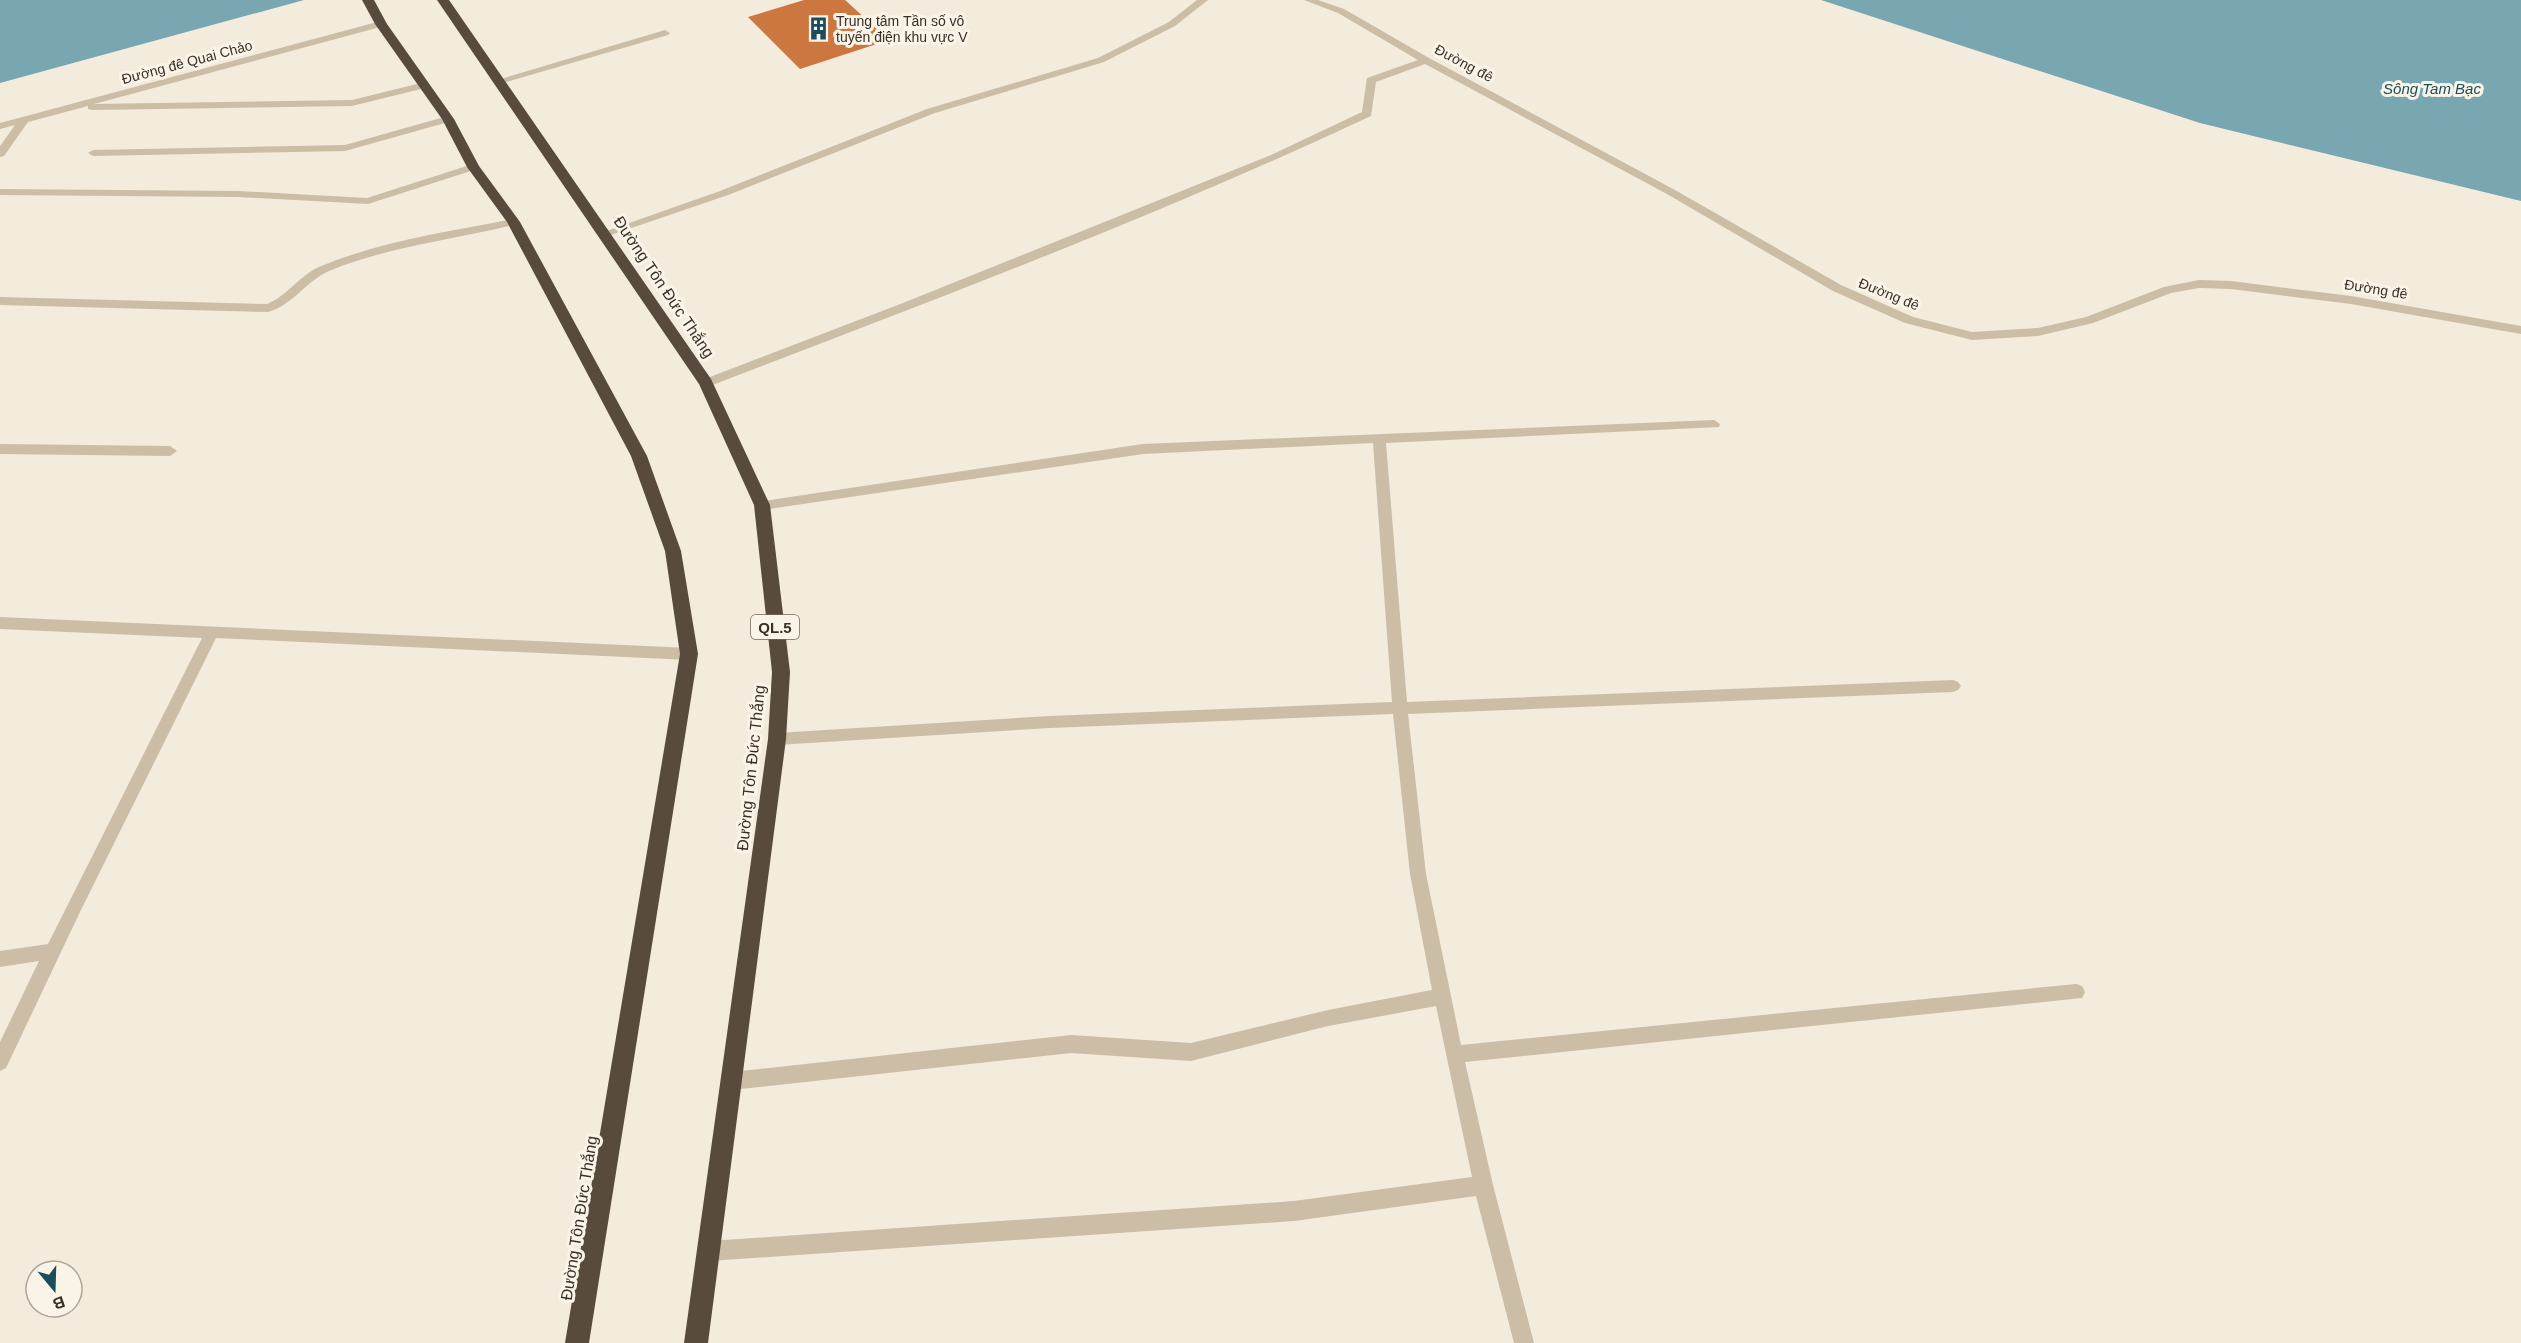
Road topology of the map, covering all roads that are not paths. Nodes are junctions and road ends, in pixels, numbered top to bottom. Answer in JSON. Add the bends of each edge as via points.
{"nodes":[{"id":1,"x":368,"y":0,"type":"edge"},
{"id":2,"x":443,"y":0,"type":"edge"},
{"id":3,"x":1203,"y":0,"type":"edge"},
{"id":4,"x":1309,"y":0,"type":"edge"},
{"id":5,"x":381,"y":24,"type":"junction"},
{"id":6,"x":665,"y":33,"type":"dead end"},
{"id":7,"x":1426,"y":60,"type":"junction"},
{"id":8,"x":499,"y":81,"type":"junction"},
{"id":9,"x":425,"y":85,"type":"junction"},
{"id":10,"x":68,"y":108,"type":"junction"},
{"id":11,"x":448,"y":119,"type":"junction"},
{"id":12,"x":24,"y":120,"type":"junction"},
{"id":13,"x":0,"y":126,"type":"edge"},
{"id":14,"x":93,"y":153,"type":"dead end"},
{"id":15,"x":0,"y":154,"type":"edge"},
{"id":16,"x":473,"y":167,"type":"junction"},
{"id":17,"x":0,"y":192,"type":"edge"},
{"id":18,"x":513,"y":222,"type":"junction"},
{"id":19,"x":604,"y":234,"type":"junction"},
{"id":20,"x":0,"y":301,"type":"edge"},
{"id":21,"x":2521,"y":330,"type":"edge"},
{"id":22,"x":706,"y":383,"type":"junction"},
{"id":23,"x":1714,"y":424,"type":"dead end"},
{"id":24,"x":1379,"y":438,"type":"junction"},
{"id":25,"x":0,"y":449,"type":"edge"},
{"id":26,"x":170,"y":451,"type":"dead end"},
{"id":27,"x":762,"y":505,"type":"junction"},
{"id":28,"x":0,"y":623,"type":"edge"},
{"id":29,"x":212,"y":632,"type":"junction"},
{"id":30,"x":689,"y":654,"type":"junction"},
{"id":31,"x":1953,"y":686,"type":"dead end"},
{"id":32,"x":1400,"y":707,"type":"junction"},
{"id":33,"x":777,"y":739,"type":"junction"},
{"id":34,"x":53,"y":951,"type":"junction"},
{"id":35,"x":0,"y":959,"type":"edge"},
{"id":36,"x":2076,"y":992,"type":"dead end"},
{"id":37,"x":1442,"y":997,"type":"junction"},
{"id":38,"x":1454,"y":1054,"type":"junction"},
{"id":39,"x":0,"y":1062,"type":"edge"},
{"id":40,"x":731,"y":1081,"type":"junction"},
{"id":41,"x":1483,"y":1185,"type":"junction"},
{"id":42,"x":709,"y":1251,"type":"junction"},
{"id":43,"x":577,"y":1343,"type":"edge"},
{"id":44,"x":696,"y":1343,"type":"edge"},
{"id":45,"x":1524,"y":1343,"type":"edge"}],
"edges":[{"from":1,"to":5,"type":"highway","name":"Đường Tôn Đức Thắng"},
{"from":2,"to":8,"type":"highway","name":"Đường Tôn Đức Thắng","number":"QL.5"},
{"from":3,"to":19,"type":"street","via":[[1172,24],[1101,60],[931,111],[724,193]]},
{"from":4,"to":7,"type":"street","name":"Đường đê","via":[[1341,11]]},
{"from":5,"to":9,"type":"highway","name":"Đường Tôn Đức Thắng"},
{"from":5,"to":10,"type":"street","name":"Đường đê Quai Chảo"},
{"from":6,"to":8,"type":"street"},
{"from":7,"to":21,"type":"street","name":"Đường đê","via":[[1671,192],[1838,288],[1909,320],[1972,336],[2038,333],[2090,320],[2168,290],[2199,284],[2351,300]]},
{"from":7,"to":22,"type":"street","via":[[1371,80],[1366,114],[1275,157]]},
{"from":8,"to":19,"type":"highway","name":"Đường Tôn Đức Thắng","number":"QL.5"},
{"from":9,"to":10,"type":"street","via":[[352,103]]},
{"from":9,"to":11,"type":"highway","name":"Đường Tôn Đức Thắng"},
{"from":10,"to":12,"type":"street","name":"Đường đê Quai Chảo"},
{"from":11,"to":14,"type":"street","via":[[345,148]]},
{"from":11,"to":16,"type":"highway","name":"Đường Tôn Đức Thắng"},
{"from":12,"to":13,"type":"street","name":"Đường đê Quai Chảo"},
{"from":12,"to":15,"type":"street"},
{"from":16,"to":17,"type":"street","via":[[368,201],[238,194]]},
{"from":16,"to":18,"type":"highway","name":"Đường Tôn Đức Thắng"},
{"from":18,"to":20,"type":"street","via":[[351,259],[309,277],[286,299],[268,308]]},
{"from":18,"to":30,"type":"highway","name":"Đường Tôn Đức Thắng","via":[[639,456],[673,551]]},
{"from":19,"to":22,"type":"highway","name":"Đường Tôn Đức Thắng","number":"QL.5"},
{"from":22,"to":27,"type":"highway","name":"Đường Tôn Đức Thắng","number":"QL.5"},
{"from":23,"to":24,"type":"street"},
{"from":24,"to":27,"type":"street","via":[[1143,449]]},
{"from":24,"to":32,"type":"street"},
{"from":25,"to":26,"type":"street"},
{"from":27,"to":33,"type":"highway","name":"Đường Tôn Đức Thắng","number":"QL.5","via":[[781,672]]},
{"from":28,"to":29,"type":"street"},
{"from":29,"to":30,"type":"street"},
{"from":29,"to":34,"type":"street"},
{"from":30,"to":43,"type":"highway","name":"Đường Tôn Đức Thắng"},
{"from":31,"to":32,"type":"street"},
{"from":32,"to":33,"type":"street"},
{"from":32,"to":37,"type":"street","via":[[1418,874]]},
{"from":33,"to":40,"type":"highway","name":"Đường Tôn Đức Thắng","number":"QL.5"},
{"from":34,"to":35,"type":"street"},
{"from":34,"to":39,"type":"street"},
{"from":36,"to":38,"type":"street"},
{"from":37,"to":38,"type":"street"},
{"from":37,"to":40,"type":"street","via":[[1328,1018],[1191,1052],[1071,1044]]},
{"from":38,"to":41,"type":"street"},
{"from":40,"to":42,"type":"highway","name":"Đường Tôn Đức Thắng","number":"QL.5"},
{"from":41,"to":42,"type":"street","via":[[1294,1211]]},
{"from":41,"to":45,"type":"street"},
{"from":42,"to":44,"type":"highway","name":"Đường Tôn Đức Thắng","number":"QL.5"}]}
